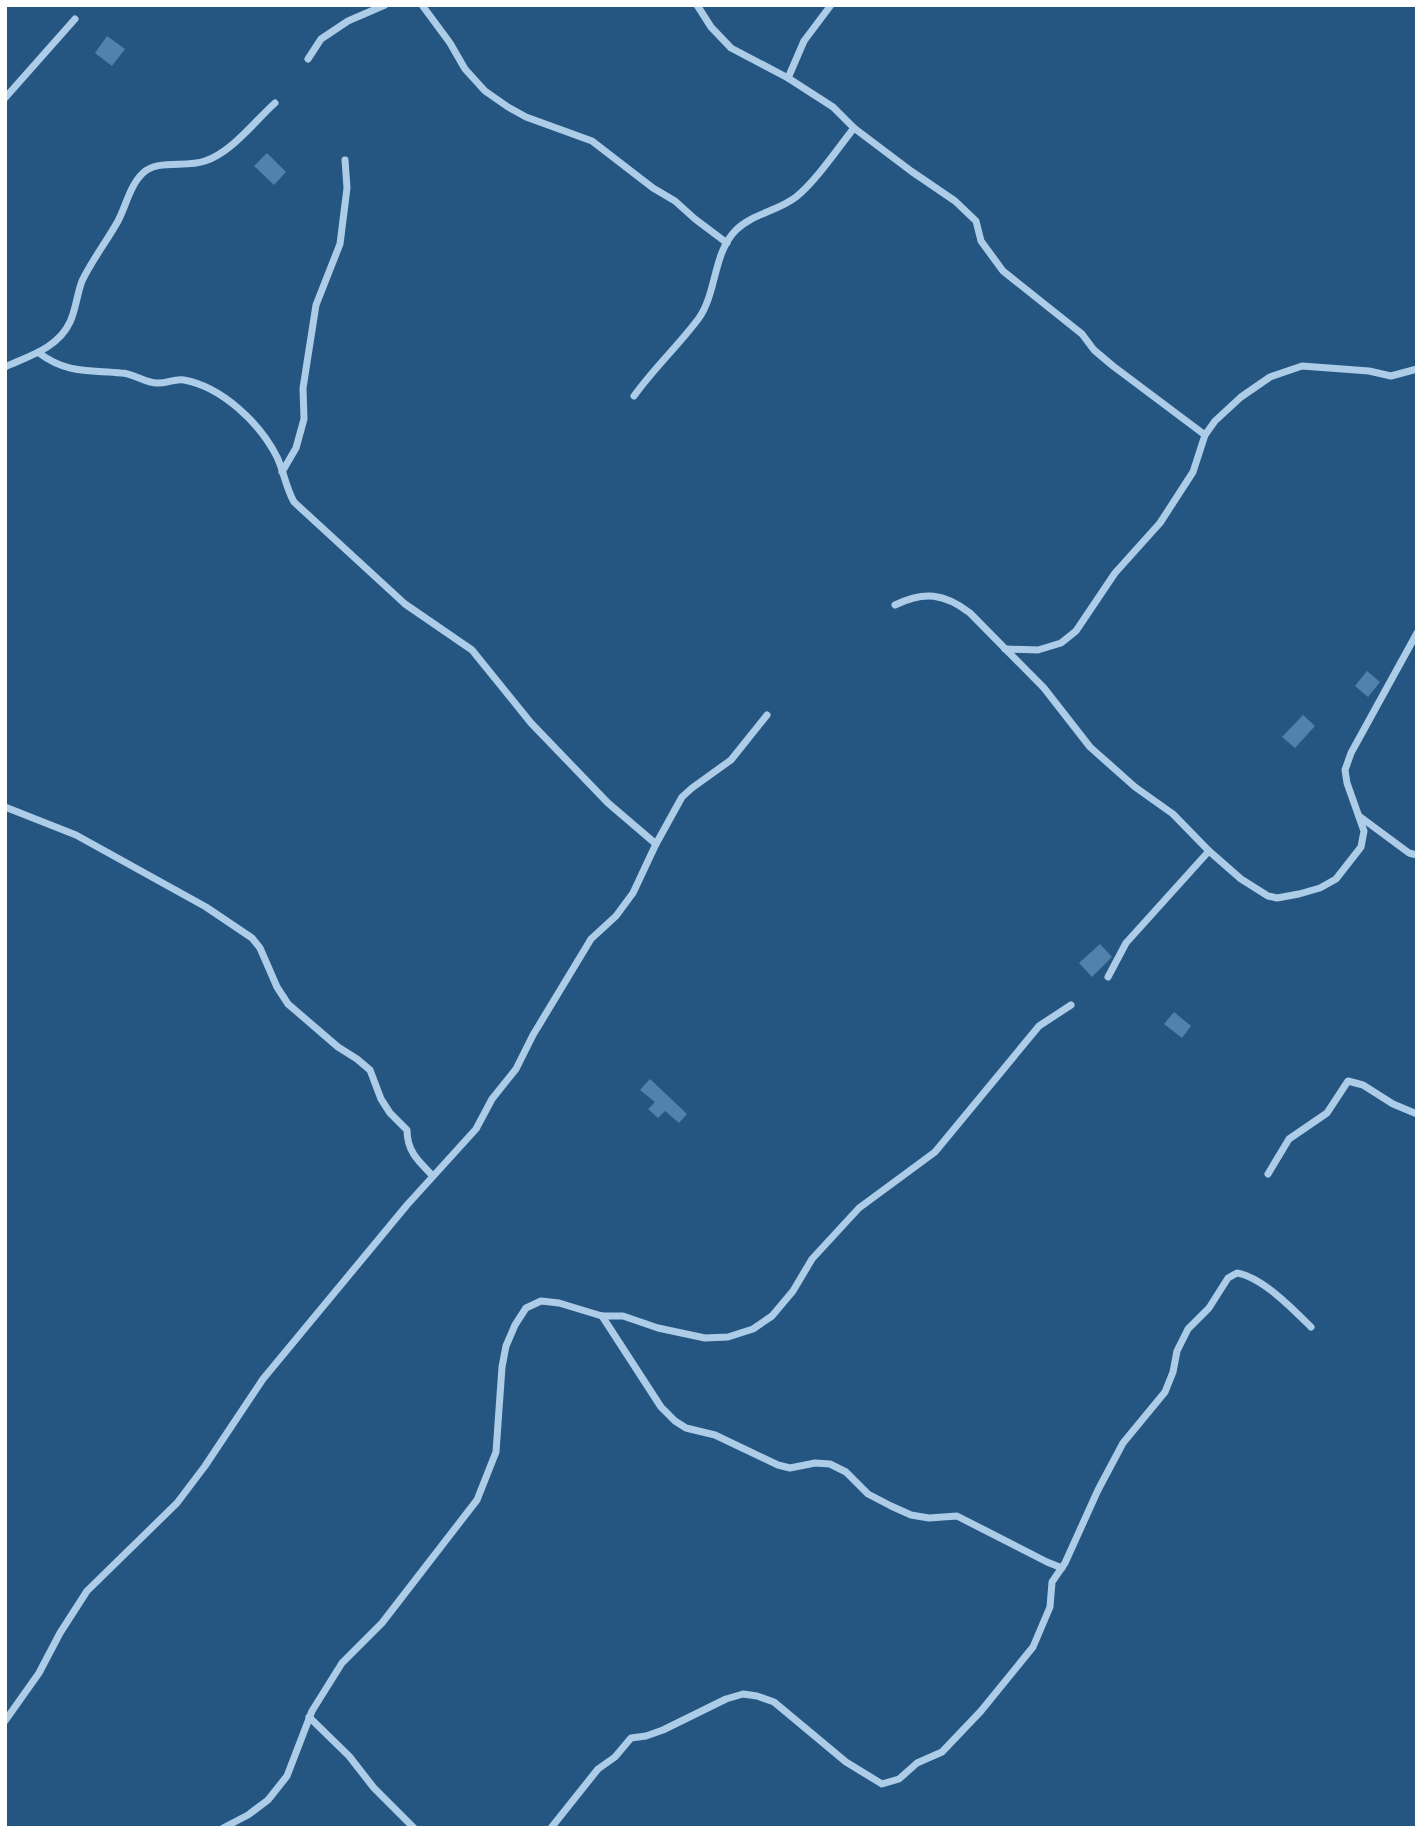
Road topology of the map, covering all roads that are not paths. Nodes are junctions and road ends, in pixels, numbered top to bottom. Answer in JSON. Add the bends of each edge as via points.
{"nodes":[{"id":1,"x":386,"y":5,"type":"edge"},
{"id":2,"x":422,"y":5,"type":"edge"},
{"id":3,"x":696,"y":5,"type":"edge"},
{"id":4,"x":831,"y":5,"type":"edge"},
{"id":5,"x":75,"y":19,"type":"dead end"},
{"id":6,"x":308,"y":59,"type":"dead end"},
{"id":7,"x":788,"y":78,"type":"junction"},
{"id":8,"x":5,"y":98,"type":"edge"},
{"id":9,"x":275,"y":103,"type":"dead end"},
{"id":10,"x":855,"y":128,"type":"junction"},
{"id":11,"x":345,"y":160,"type":"dead end"},
{"id":12,"x":727,"y":243,"type":"junction"},
{"id":13,"x":39,"y":353,"type":"junction"},
{"id":14,"x":5,"y":367,"type":"edge"},
{"id":15,"x":1417,"y":369,"type":"edge"},
{"id":16,"x":634,"y":396,"type":"dead end"},
{"id":17,"x":1205,"y":435,"type":"junction"},
{"id":18,"x":282,"y":472,"type":"junction"},
{"id":19,"x":895,"y":605,"type":"dead end"},
{"id":20,"x":1417,"y":634,"type":"edge"},
{"id":21,"x":1004,"y":649,"type":"junction"},
{"id":22,"x":767,"y":715,"type":"dead end"},
{"id":23,"x":5,"y":807,"type":"edge"},
{"id":24,"x":1359,"y":816,"type":"junction"},
{"id":25,"x":656,"y":844,"type":"junction"},
{"id":26,"x":1209,"y":851,"type":"junction"},
{"id":27,"x":1417,"y":855,"type":"edge"},
{"id":28,"x":1108,"y":977,"type":"dead end"},
{"id":29,"x":1072,"y":1004,"type":"dead end"},
{"id":30,"x":1417,"y":1114,"type":"edge"},
{"id":31,"x":1268,"y":1174,"type":"dead end"},
{"id":32,"x":432,"y":1175,"type":"junction"},
{"id":33,"x":602,"y":1316,"type":"junction"},
{"id":34,"x":1311,"y":1327,"type":"dead end"},
{"id":35,"x":1062,"y":1568,"type":"junction"},
{"id":36,"x":309,"y":1717,"type":"junction"},
{"id":37,"x":5,"y":1721,"type":"edge"},
{"id":38,"x":223,"y":1828,"type":"edge"},
{"id":39,"x":414,"y":1828,"type":"edge"},
{"id":40,"x":551,"y":1828,"type":"edge"}],
"edges":[{"from":1,"to":6,"type":"street","via":[[321,39]]},
{"from":2,"to":12,"type":"street","via":[[485,91],[526,117],[592,141]]},
{"from":3,"to":7,"type":"street","via":[[731,48]]},
{"from":4,"to":7,"type":"street","via":[[804,41]]},
{"from":5,"to":8,"type":"street"},
{"from":7,"to":10,"type":"street","via":[[833,107]]},
{"from":9,"to":13,"type":"street","via":[[207,161],[156,166],[144,172],[82,281],[62,335]]},
{"from":10,"to":12,"type":"street","via":[[797,196],[736,230]]},
{"from":10,"to":17,"type":"street","via":[[955,201],[976,221],[981,242],[1003,271],[1082,334],[1094,350]]},
{"from":11,"to":18,"type":"street","via":[[347,188],[340,244],[316,305],[303,388],[304,419],[296,448]]},
{"from":12,"to":16,"type":"street","via":[[699,318]]},
{"from":13,"to":14,"type":"street"},
{"from":13,"to":18,"type":"street","via":[[66,367],[125,373],[156,383],[186,380],[208,389],[250,418]]},
{"from":15,"to":17,"type":"street","via":[[1391,376],[1369,370],[1302,366],[1286,370],[1241,397]]},
{"from":17,"to":21,"type":"street","via":[[1193,472],[1160,523],[1115,573],[1076,631],[1061,643],[1038,650]]},
{"from":18,"to":25,"type":"street","via":[[294,502],[405,604],[472,650],[531,723],[608,803]]},
{"from":19,"to":21,"type":"street","via":[[927,594],[958,604]]},
{"from":20,"to":24,"type":"street","via":[[1345,770]]},
{"from":21,"to":26,"type":"street","via":[[1044,688],[1090,747],[1173,814]]},
{"from":22,"to":25,"type":"street","via":[[731,760],[682,797]]},
{"from":23,"to":32,"type":"street","via":[[76,835],[206,907],[252,938],[288,1004],[370,1070],[381,1099],[407,1130],[407,1144],[415,1159]]},
{"from":24,"to":26,"type":"street","via":[[1363,839],[1351,862],[1336,879],[1299,894],[1268,897]]},
{"from":24,"to":27,"type":"street"},
{"from":25,"to":32,"type":"street","via":[[633,893],[591,939],[476,1129]]},
{"from":26,"to":28,"type":"street","via":[[1126,943]]},
{"from":29,"to":33,"type":"street","via":[[1039,1026],[935,1152],[859,1208],[812,1259],[772,1316],[728,1337],[705,1338],[623,1316]]},
{"from":30,"to":31,"type":"street","via":[[1348,1081],[1327,1114],[1289,1139]]},
{"from":32,"to":37,"type":"street","via":[[263,1379],[177,1503],[87,1591]]},
{"from":33,"to":35,"type":"street","via":[[661,1407],[686,1428],[715,1435],[790,1468],[830,1464],[846,1472],[868,1494],[911,1515],[957,1516]]},
{"from":33,"to":36,"type":"street","via":[[541,1301],[526,1308],[506,1346],[496,1452],[477,1500],[383,1623],[342,1663]]},
{"from":34,"to":35,"type":"street","via":[[1287,1303],[1245,1275],[1228,1278],[1209,1308],[1188,1329],[1164,1392],[1123,1443]]},
{"from":35,"to":40,"type":"street","via":[[1052,1581],[1050,1607],[1033,1647],[942,1752],[890,1784],[868,1777],[774,1702],[743,1694],[655,1733],[631,1738],[598,1769]]},
{"from":36,"to":38,"type":"street","via":[[287,1776],[268,1800]]},
{"from":36,"to":39,"type":"street"}]}
